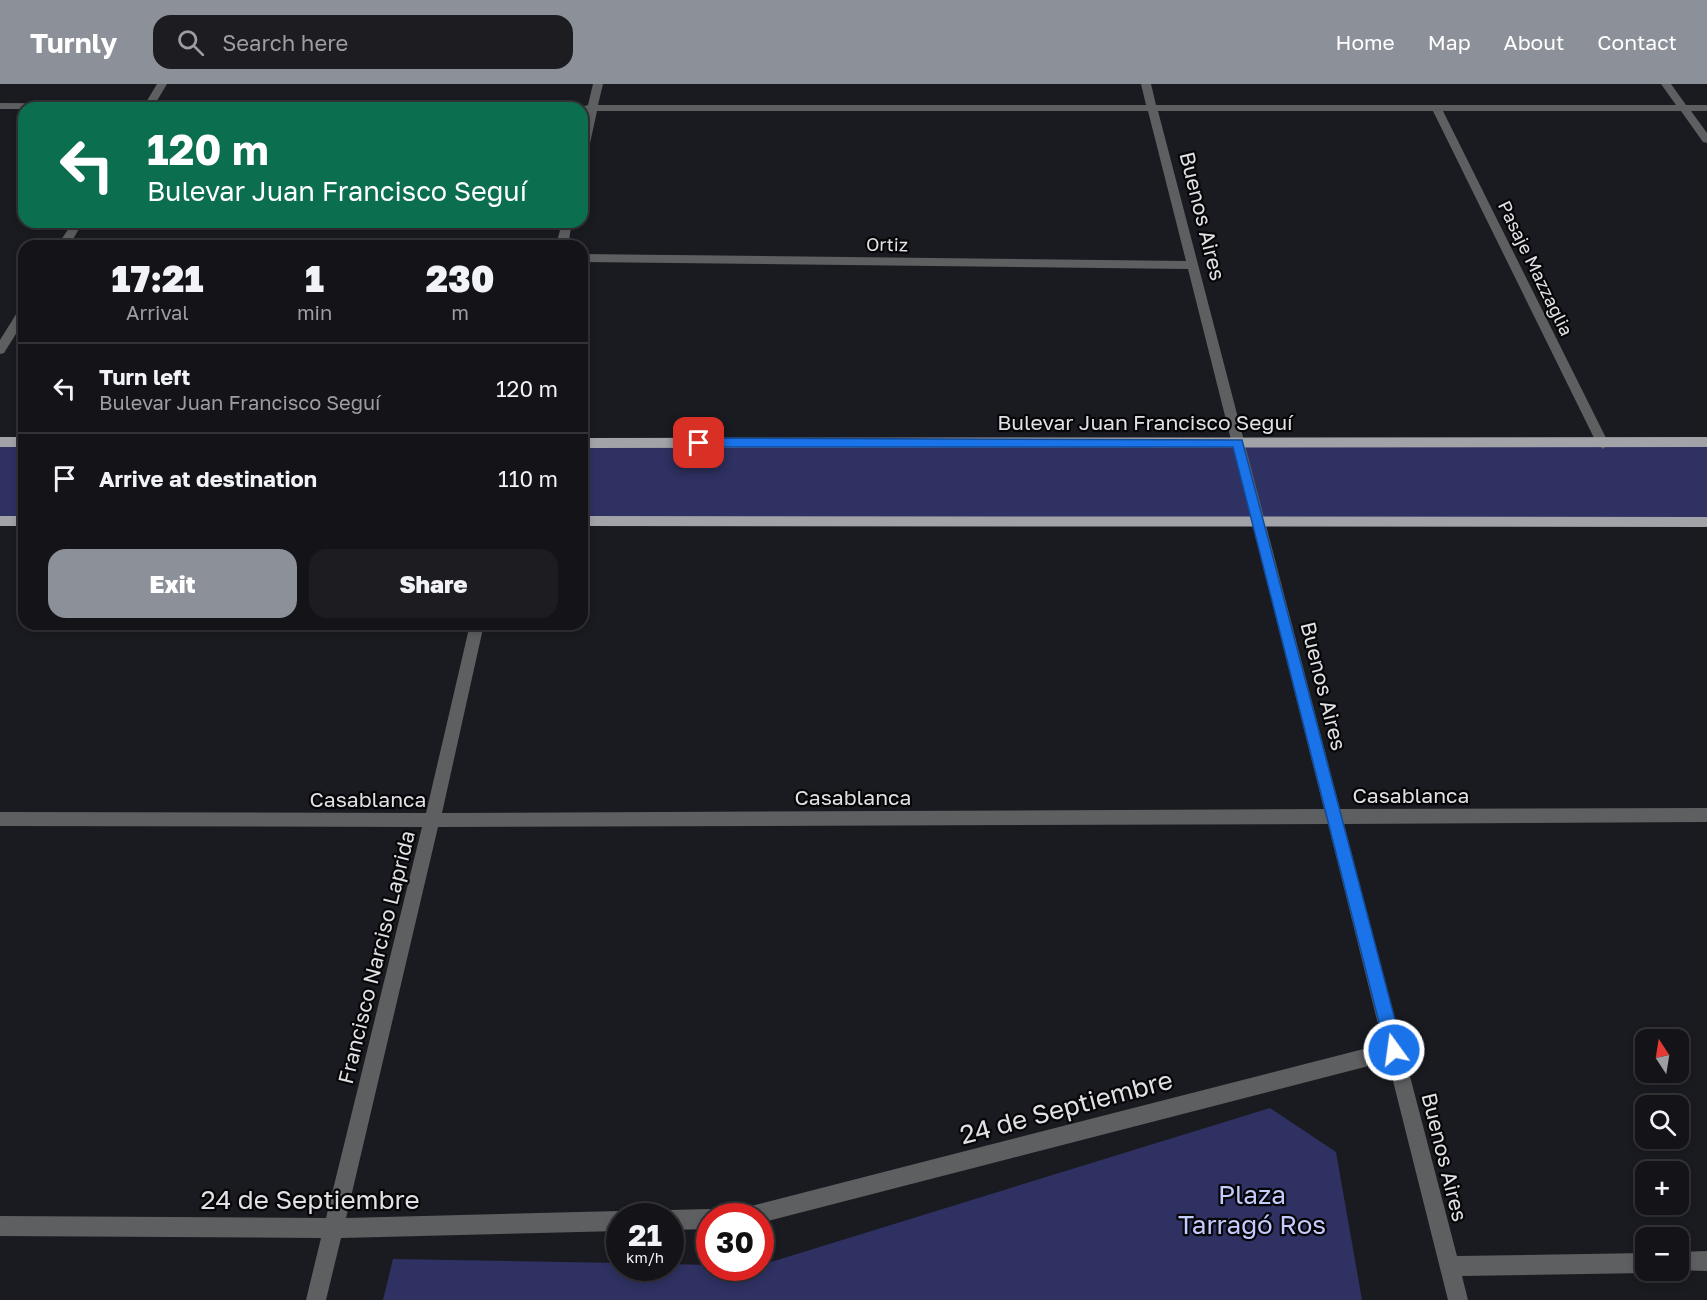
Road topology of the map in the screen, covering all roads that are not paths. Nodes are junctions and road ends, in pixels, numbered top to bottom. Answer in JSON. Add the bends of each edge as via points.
{"nodes":[{"id":1,"x":162,"y":84,"type":"edge"},
{"id":2,"x":598,"y":84,"type":"edge"},
{"id":3,"x":1146,"y":84,"type":"edge"},
{"id":4,"x":1666,"y":84,"type":"edge"},
{"id":5,"x":151,"y":102,"type":"edge"},
{"id":6,"x":0,"y":106,"type":"edge"},
{"id":7,"x":18,"y":106,"type":"edge"},
{"id":8,"x":588,"y":106,"type":"edge"},
{"id":9,"x":588,"y":108,"type":"edge"},
{"id":10,"x":1152,"y":108,"type":"junction"},
{"id":11,"x":1437,"y":108,"type":"junction"},
{"id":12,"x":1684,"y":108,"type":"junction"},
{"id":13,"x":1707,"y":108,"type":"edge"},
{"id":14,"x":1707,"y":140,"type":"edge"},
{"id":15,"x":588,"y":258,"type":"edge"},
{"id":16,"x":1192,"y":265,"type":"junction"},
{"id":17,"x":18,"y":321,"type":"edge"},
{"id":18,"x":0,"y":350,"type":"edge"},
{"id":19,"x":0,"y":442,"type":"edge"},
{"id":20,"x":18,"y":442,"type":"edge"},
{"id":21,"x":1707,"y":442,"type":"edge"},
{"id":22,"x":588,"y":443,"type":"edge"},
{"id":23,"x":1238,"y":443,"type":"junction"},
{"id":24,"x":1603,"y":444,"type":"junction"},
{"id":25,"x":0,"y":521,"type":"edge"},
{"id":26,"x":18,"y":521,"type":"edge"},
{"id":27,"x":588,"y":521,"type":"edge"},
{"id":28,"x":1707,"y":522,"type":"edge"},
{"id":29,"x":1258,"y":523,"type":"junction"},
{"id":30,"x":476,"y":630,"type":"edge"},
{"id":31,"x":1707,"y":815,"type":"edge"},
{"id":32,"x":1334,"y":816,"type":"junction"},
{"id":33,"x":0,"y":819,"type":"edge"},
{"id":34,"x":432,"y":820,"type":"junction"},
{"id":35,"x":1394,"y":1050,"type":"junction"},
{"id":36,"x":774,"y":1210,"type":"edge"},
{"id":37,"x":606,"y":1221,"type":"edge"},
{"id":38,"x":0,"y":1226,"type":"edge"},
{"id":39,"x":333,"y":1228,"type":"junction"},
{"id":40,"x":1707,"y":1261,"type":"edge"},
{"id":41,"x":1689,"y":1262,"type":"edge"},
{"id":42,"x":1635,"y":1263,"type":"edge"},
{"id":43,"x":1450,"y":1266,"type":"junction"},
{"id":44,"x":316,"y":1300,"type":"edge"},
{"id":45,"x":1458,"y":1300,"type":"edge"}],
"edges":[{"from":1,"to":5,"type":"street"},
{"from":2,"to":8,"type":"street"},
{"from":3,"to":10,"type":"street","name":"Buenos Aires"},
{"from":4,"to":12,"type":"street"},
{"from":6,"to":7,"type":"street"},
{"from":9,"to":10,"type":"street"},
{"from":10,"to":11,"type":"street"},
{"from":10,"to":16,"type":"street","name":"Buenos Aires"},
{"from":11,"to":12,"type":"street"},
{"from":11,"to":24,"type":"street","name":"Pasaje Mazzaglia"},
{"from":12,"to":13,"type":"street"},
{"from":12,"to":14,"type":"street"},
{"from":15,"to":16,"type":"street","name":"Ortiz"},
{"from":16,"to":23,"type":"street","name":"Buenos Aires"},
{"from":17,"to":18,"type":"street"},
{"from":19,"to":20,"type":"main road"},
{"from":21,"to":24,"type":"main road","name":"Bulevar Juan Francisco Seguí"},
{"from":22,"to":23,"type":"main road","name":"Bulevar Juan Francisco Seguí"},
{"from":23,"to":24,"type":"main road","name":"Bulevar Juan Francisco Seguí"},
{"from":23,"to":29,"type":"street","name":"Buenos Aires"},
{"from":25,"to":26,"type":"main road"},
{"from":27,"to":29,"type":"main road"},
{"from":28,"to":29,"type":"main road"},
{"from":29,"to":32,"type":"street","name":"Buenos Aires"},
{"from":30,"to":34,"type":"street","name":"Francisco Narciso Laprida"},
{"from":31,"to":32,"type":"street","name":"Casablanca"},
{"from":32,"to":34,"type":"street","name":"Casablanca"},
{"from":32,"to":35,"type":"street","name":"Buenos Aires"},
{"from":33,"to":34,"type":"street","name":"Casablanca"},
{"from":34,"to":39,"type":"street","name":"Francisco Narciso Laprida"},
{"from":35,"to":36,"type":"street","name":"24 de Septiembre"},
{"from":35,"to":43,"type":"street","name":"Buenos Aires"},
{"from":37,"to":39,"type":"street","name":"24 de Septiembre"},
{"from":38,"to":39,"type":"street","name":"24 de Septiembre"},
{"from":39,"to":44,"type":"street","name":"Francisco Narciso Laprida"},
{"from":40,"to":41,"type":"street"},
{"from":42,"to":43,"type":"street"},
{"from":43,"to":45,"type":"street","name":"Buenos Aires"}]}
